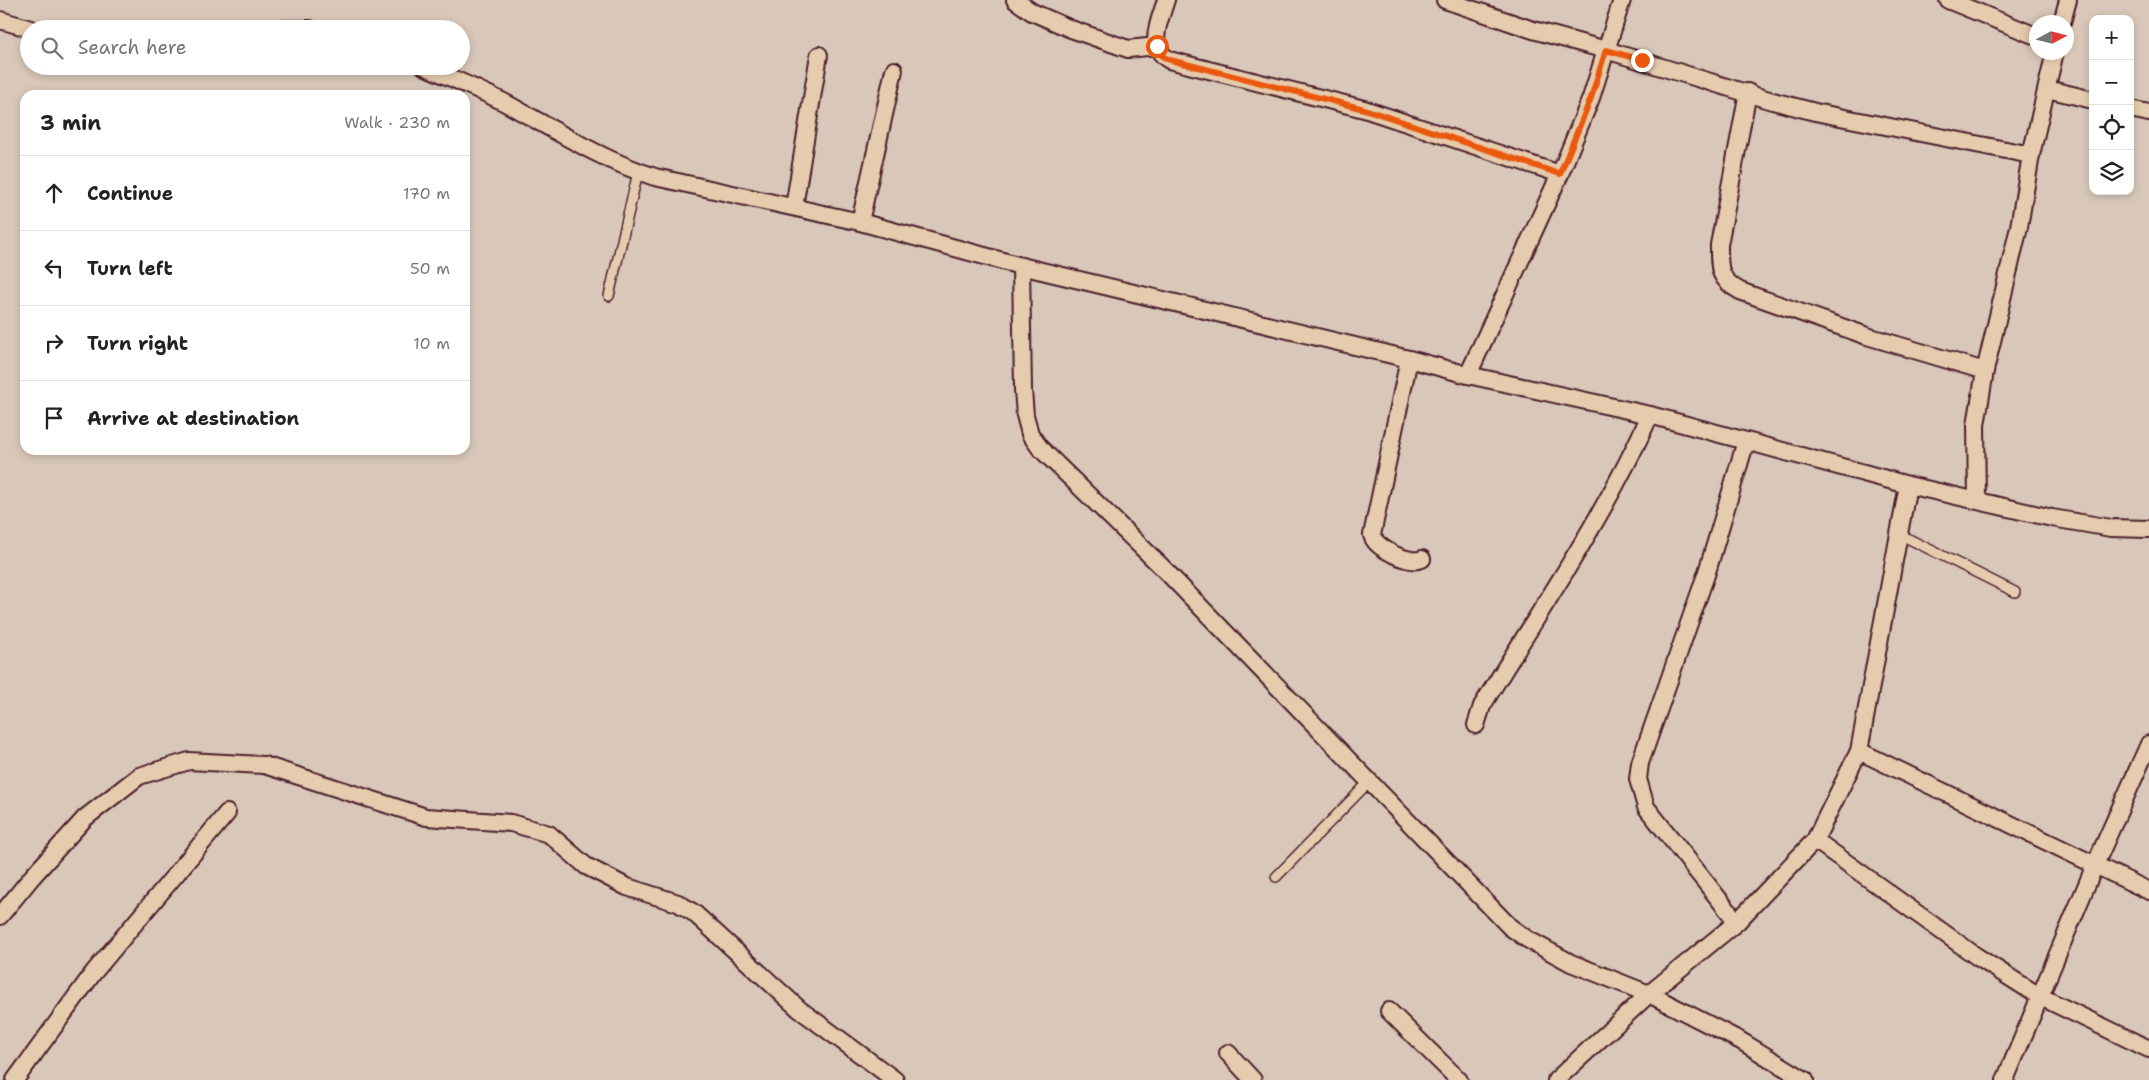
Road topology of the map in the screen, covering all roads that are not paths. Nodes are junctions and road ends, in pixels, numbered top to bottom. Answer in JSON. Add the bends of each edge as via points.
{"nodes":[{"id":1,"x":1015,"y":0,"type":"edge"},
{"id":2,"x":1166,"y":0,"type":"edge"},
{"id":3,"x":1445,"y":0,"type":"edge"},
{"id":4,"x":1622,"y":0,"type":"edge"},
{"id":5,"x":1948,"y":0,"type":"edge"},
{"id":6,"x":2068,"y":0,"type":"edge"},
{"id":7,"x":2064,"y":15,"type":"edge"},
{"id":8,"x":0,"y":20,"type":"edge"},
{"id":9,"x":20,"y":26,"type":"edge"},
{"id":10,"x":2029,"y":33,"type":"edge"},
{"id":11,"x":1157,"y":46,"type":"junction"},
{"id":12,"x":1606,"y":50,"type":"junction"},
{"id":13,"x":818,"y":55,"type":"dead end"},
{"id":14,"x":2053,"y":60,"type":"edge"},
{"id":15,"x":894,"y":70,"type":"dead end"},
{"id":16,"x":444,"y":75,"type":"edge"},
{"id":17,"x":2047,"y":89,"type":"junction"},
{"id":18,"x":1748,"y":92,"type":"junction"},
{"id":19,"x":2089,"y":99,"type":"edge"},
{"id":20,"x":2134,"y":110,"type":"edge"},
{"id":21,"x":2149,"y":113,"type":"edge"},
{"id":22,"x":2031,"y":155,"type":"junction"},
{"id":23,"x":638,"y":172,"type":"junction"},
{"id":24,"x":1560,"y":174,"type":"junction"},
{"id":25,"x":794,"y":207,"type":"junction"},
{"id":26,"x":860,"y":222,"type":"junction"},
{"id":27,"x":1021,"y":266,"type":"junction"},
{"id":28,"x":609,"y":296,"type":"dead end"},
{"id":29,"x":1409,"y":359,"type":"junction"},
{"id":30,"x":1985,"y":371,"type":"junction"},
{"id":31,"x":1468,"y":375,"type":"junction"},
{"id":32,"x":1650,"y":415,"type":"junction"},
{"id":33,"x":1746,"y":441,"type":"junction"},
{"id":34,"x":1908,"y":485,"type":"junction"},
{"id":35,"x":1977,"y":499,"type":"junction"},
{"id":36,"x":2149,"y":529,"type":"edge"},
{"id":37,"x":1899,"y":534,"type":"junction"},
{"id":38,"x":1422,"y":559,"type":"dead end"},
{"id":39,"x":2015,"y":592,"type":"dead end"},
{"id":40,"x":1476,"y":725,"type":"dead end"},
{"id":41,"x":2149,"y":744,"type":"edge"},
{"id":42,"x":1859,"y":751,"type":"junction"},
{"id":43,"x":1370,"y":782,"type":"junction"},
{"id":44,"x":227,"y":812,"type":"dead end"},
{"id":45,"x":1815,"y":840,"type":"junction"},
{"id":46,"x":2094,"y":865,"type":"junction"},
{"id":47,"x":1276,"y":877,"type":"dead end"},
{"id":48,"x":2149,"y":892,"type":"edge"},
{"id":49,"x":0,"y":916,"type":"edge"},
{"id":50,"x":1737,"y":922,"type":"junction"},
{"id":51,"x":1649,"y":994,"type":"junction"},
{"id":52,"x":2039,"y":996,"type":"junction"},
{"id":53,"x":1389,"y":1011,"type":"dead end"},
{"id":54,"x":2149,"y":1049,"type":"edge"},
{"id":55,"x":1228,"y":1053,"type":"dead end"},
{"id":56,"x":15,"y":1080,"type":"edge"},
{"id":57,"x":895,"y":1080,"type":"edge"},
{"id":58,"x":1253,"y":1080,"type":"edge"},
{"id":59,"x":1459,"y":1080,"type":"edge"},
{"id":60,"x":1556,"y":1080,"type":"edge"},
{"id":61,"x":1805,"y":1080,"type":"edge"},
{"id":62,"x":2005,"y":1080,"type":"edge"}],
"edges":[{"from":1,"to":11,"type":"street","via":[[1032,12],[1071,29],[1128,49]]},
{"from":2,"to":11,"type":"street","via":[[1155,35]]},
{"from":3,"to":12,"type":"street","via":[[1533,30]]},
{"from":4,"to":12,"type":"street"},
{"from":5,"to":10,"type":"street"},
{"from":6,"to":7,"type":"street"},
{"from":8,"to":9,"type":"street"},
{"from":11,"to":24,"type":"street","via":[[1162,56],[1170,60],[1364,109]]},
{"from":12,"to":18,"type":"street"},
{"from":12,"to":24,"type":"street","via":[[1591,98]]},
{"from":13,"to":25,"type":"street"},
{"from":14,"to":17,"type":"street"},
{"from":15,"to":26,"type":"street"},
{"from":16,"to":23,"type":"street","via":[[510,105],[570,141]]},
{"from":17,"to":19,"type":"street"},
{"from":17,"to":22,"type":"street"},
{"from":18,"to":22,"type":"street","via":[[1815,112]]},
{"from":18,"to":30,"type":"street","via":[[1719,245],[1720,268],[1726,283],[1866,336]]},
{"from":20,"to":21,"type":"street"},
{"from":22,"to":30,"type":"street","via":[[2019,227]]},
{"from":23,"to":25,"type":"street"},
{"from":23,"to":28,"type":"lane"},
{"from":24,"to":31,"type":"street"},
{"from":25,"to":26,"type":"street"},
{"from":26,"to":27,"type":"street"},
{"from":27,"to":29,"type":"street"},
{"from":27,"to":43,"type":"street","via":[[1023,390],[1030,434],[1055,465],[1162,567]]},
{"from":29,"to":31,"type":"street"},
{"from":29,"to":38,"type":"street","via":[[1372,535],[1379,545],[1406,560]]},
{"from":30,"to":35,"type":"street","via":[[1976,425]]},
{"from":31,"to":32,"type":"street"},
{"from":32,"to":33,"type":"street"},
{"from":32,"to":40,"type":"street","via":[[1598,519],[1482,706]]},
{"from":33,"to":34,"type":"street"},
{"from":33,"to":50,"type":"street","via":[[1707,572],[1640,763],[1638,779],[1646,807]]},
{"from":34,"to":35,"type":"street"},
{"from":34,"to":37,"type":"street"},
{"from":35,"to":36,"type":"street","via":[[2052,518],[2110,528]]},
{"from":37,"to":39,"type":"lane"},
{"from":37,"to":42,"type":"street"},
{"from":41,"to":46,"type":"street"},
{"from":42,"to":45,"type":"street"},
{"from":42,"to":46,"type":"street"},
{"from":43,"to":47,"type":"lane"},
{"from":43,"to":51,"type":"street","via":[[1510,927],[1527,940],[1571,964]]},
{"from":44,"to":56,"type":"street","via":[[94,972]]},
{"from":45,"to":50,"type":"street"},
{"from":45,"to":52,"type":"street","via":[[1976,956]]},
{"from":46,"to":48,"type":"street"},
{"from":46,"to":52,"type":"street"},
{"from":49,"to":57,"type":"street","via":[[85,818],[139,776],[189,761],[264,765],[426,817],[511,823],[549,834],[586,866],[627,887],[678,903],[694,913],[800,1009]]},
{"from":50,"to":51,"type":"street"},
{"from":51,"to":60,"type":"street"},
{"from":51,"to":61,"type":"street","via":[[1741,1041]]},
{"from":52,"to":54,"type":"street"},
{"from":52,"to":62,"type":"street"},
{"from":53,"to":59,"type":"street"},
{"from":55,"to":58,"type":"street"}]}
